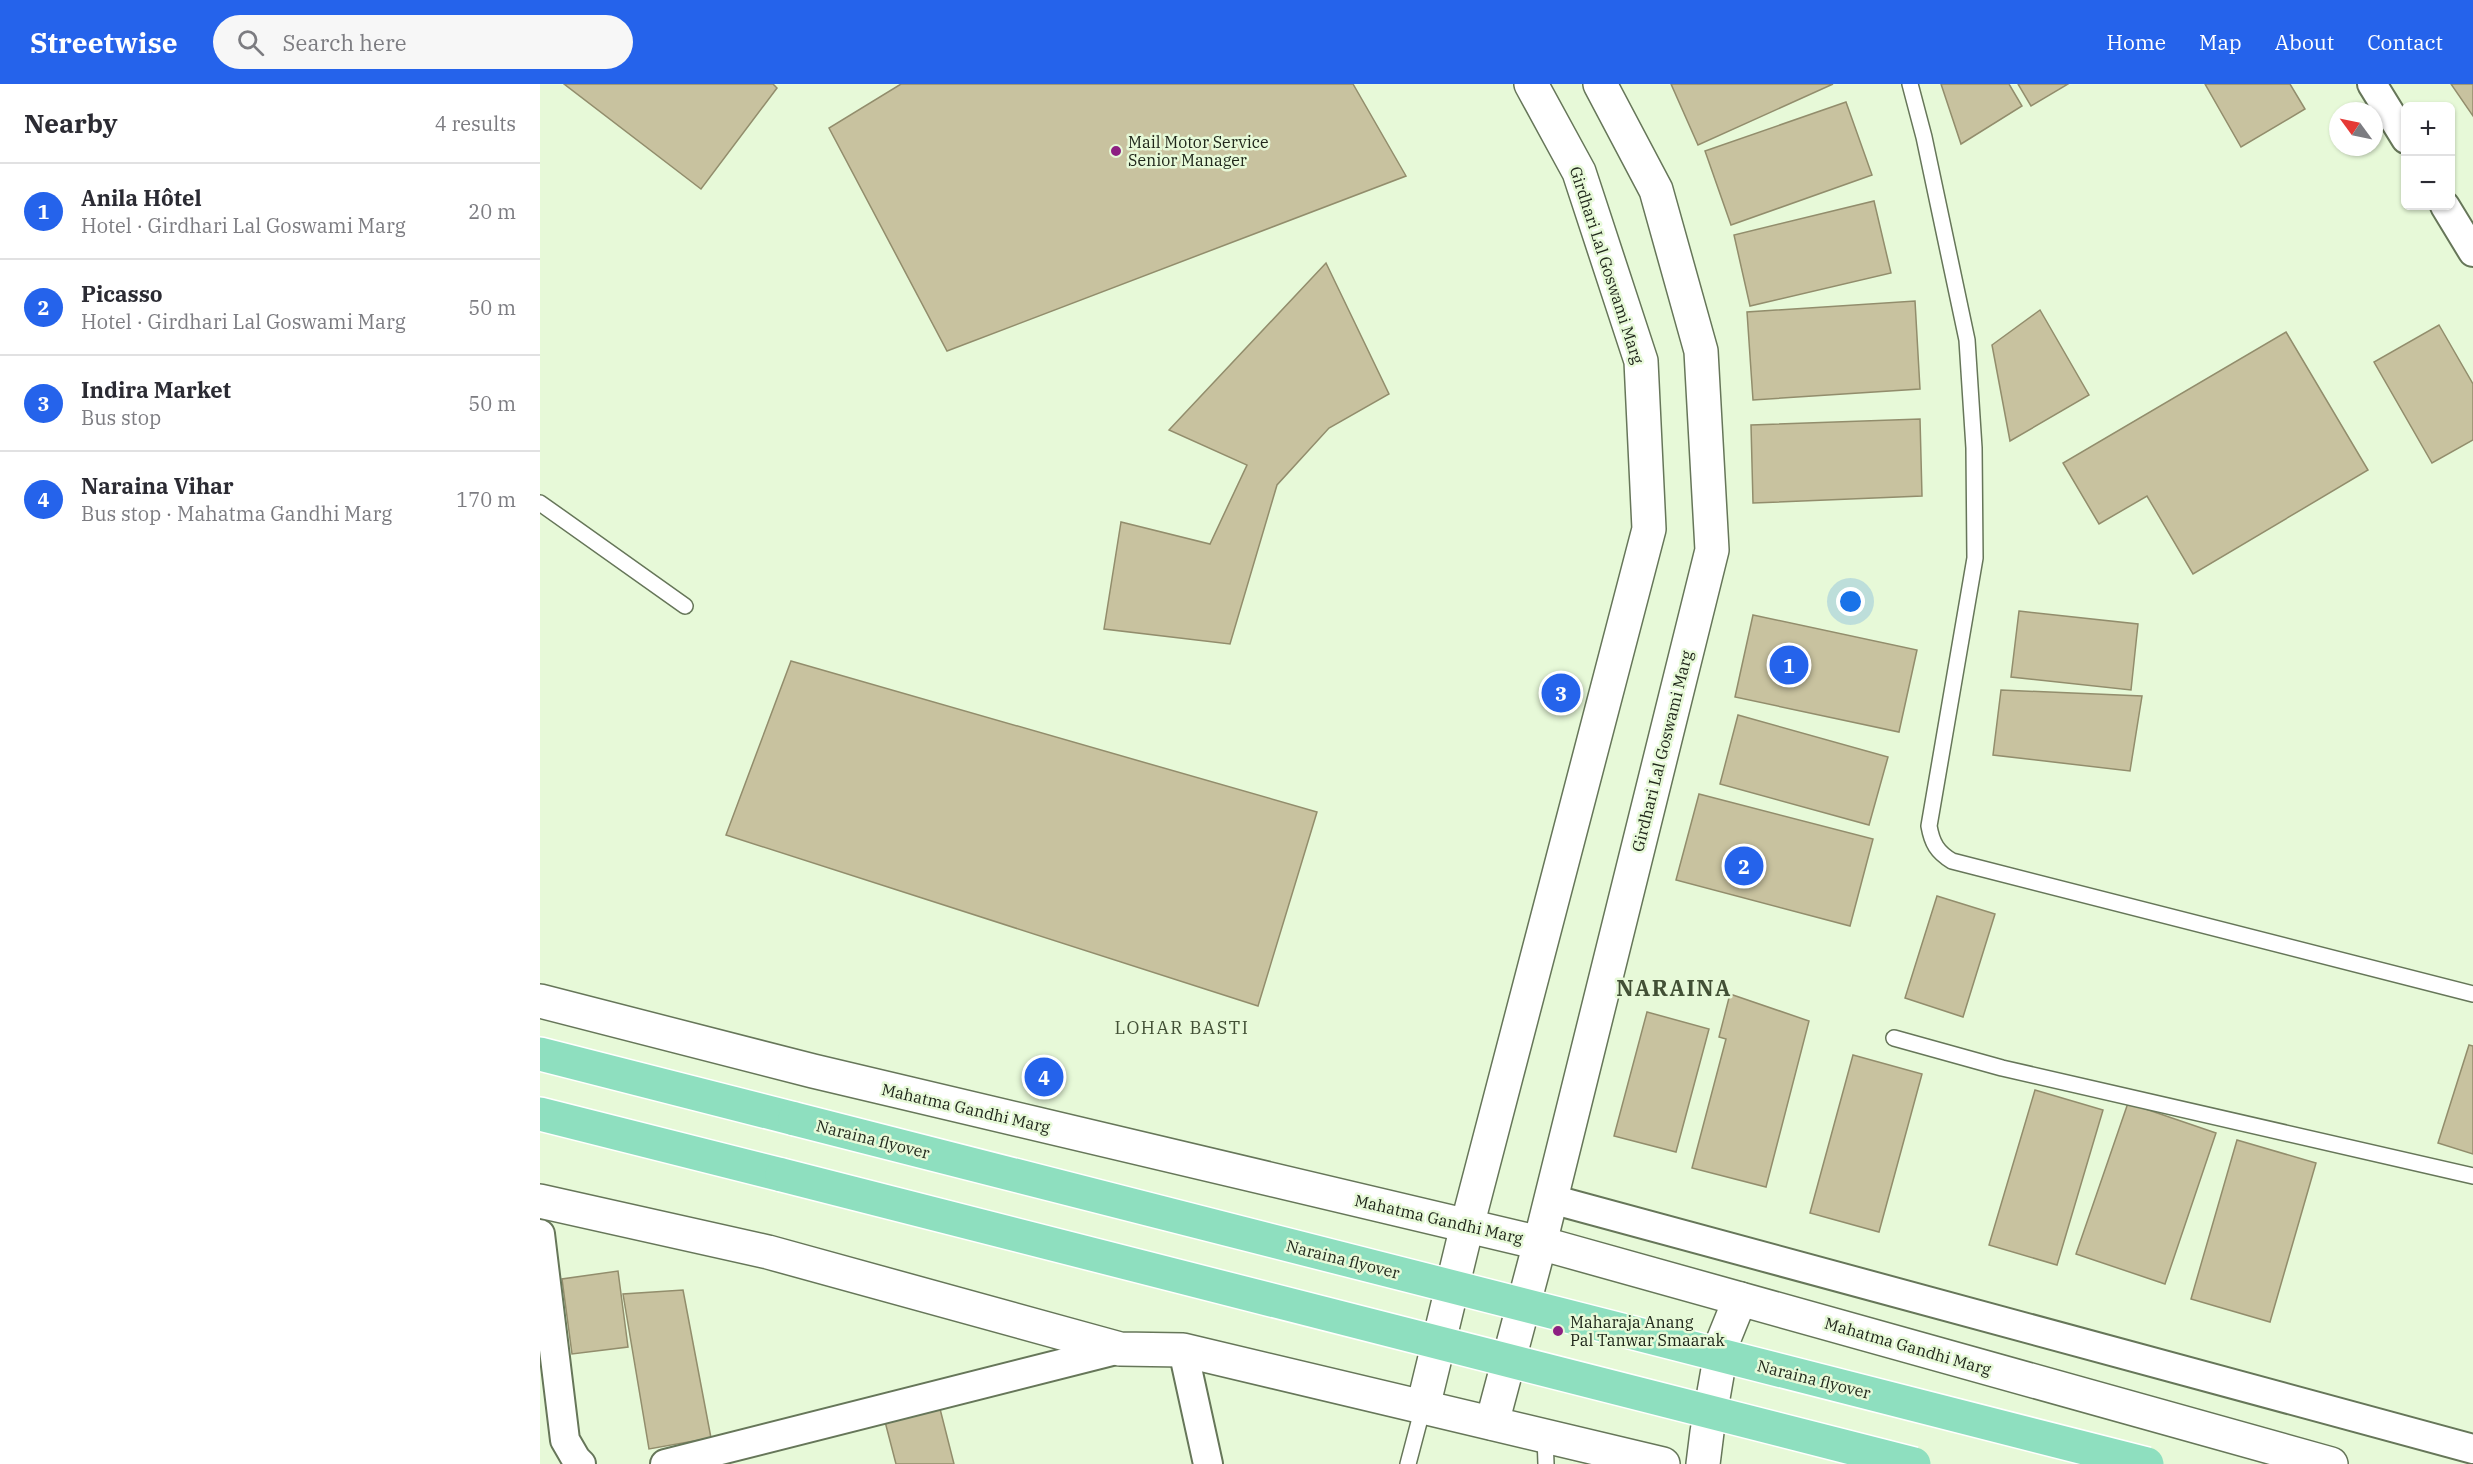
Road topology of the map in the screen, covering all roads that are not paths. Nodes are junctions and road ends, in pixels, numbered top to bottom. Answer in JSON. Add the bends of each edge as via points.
{"nodes":[{"id":1,"x":1531,"y":84,"type":"edge"},
{"id":2,"x":1600,"y":84,"type":"edge"},
{"id":3,"x":1910,"y":84,"type":"edge"},
{"id":4,"x":2372,"y":84,"type":"edge"},
{"id":5,"x":2401,"y":132,"type":"edge"},
{"id":6,"x":2447,"y":210,"type":"edge"},
{"id":7,"x":2473,"y":252,"type":"edge"},
{"id":8,"x":540,"y":503,"type":"edge"},
{"id":9,"x":685,"y":606,"type":"dead end"},
{"id":10,"x":2473,"y":994,"type":"edge"},
{"id":11,"x":540,"y":1001,"type":"edge"},
{"id":12,"x":1894,"y":1038,"type":"dead end"},
{"id":13,"x":540,"y":1054,"type":"edge"},
{"id":14,"x":540,"y":1114,"type":"edge"},
{"id":15,"x":2473,"y":1176,"type":"edge"},
{"id":16,"x":1551,"y":1199,"type":"junction"},
{"id":17,"x":540,"y":1201,"type":"edge"},
{"id":18,"x":1467,"y":1226,"type":"junction"},
{"id":19,"x":540,"y":1234,"type":"edge"},
{"id":20,"x":1540,"y":1243,"type":"junction"},
{"id":21,"x":1740,"y":1299,"type":"junction"},
{"id":22,"x":1120,"y":1349,"type":"junction"},
{"id":23,"x":1183,"y":1350,"type":"junction"},
{"id":24,"x":1423,"y":1407,"type":"junction"},
{"id":25,"x":1492,"y":1423,"type":"junction"},
{"id":26,"x":2473,"y":1449,"type":"edge"},
{"id":27,"x":1546,"y":1450,"type":"edge"},
{"id":28,"x":581,"y":1464,"type":"edge"},
{"id":29,"x":665,"y":1464,"type":"edge"},
{"id":30,"x":1208,"y":1464,"type":"edge"},
{"id":31,"x":1408,"y":1464,"type":"edge"},
{"id":32,"x":1663,"y":1464,"type":"edge"},
{"id":33,"x":1703,"y":1464,"type":"edge"},
{"id":34,"x":1914,"y":1464,"type":"edge"},
{"id":35,"x":2147,"y":1464,"type":"edge"},
{"id":36,"x":2331,"y":1464,"type":"edge"}],
"edges":[{"from":1,"to":18,"type":"main road","name":"Girdhari Lal Goswami Marg","via":[[1579,172],[1641,361],[1649,529]]},
{"from":2,"to":16,"type":"main road","name":"Girdhari Lal Goswami Marg","via":[[1656,190],[1701,351],[1712,550]]},
{"from":3,"to":10,"type":"lane","via":[[1967,340],[1974,448],[1975,558],[1929,826],[1932,842],[1940,854],[1952,861]]},
{"from":4,"to":5,"type":"street"},
{"from":6,"to":7,"type":"street"},
{"from":8,"to":9,"type":"lane"},
{"from":11,"to":18,"type":"main road","name":"Mahatma Gandhi Marg","via":[[813,1071]]},
{"from":12,"to":15,"type":"lane","via":[[2002,1068]]},
{"from":13,"to":35,"type":"main road","name":"Naraina flyover","bridge":true},
{"from":14,"to":34,"type":"main road","bridge":true},
{"from":16,"to":20,"type":"main road","name":"Girdhari Lal Goswami Marg"},
{"from":16,"to":26,"type":"street"},
{"from":17,"to":22,"type":"main road","via":[[768,1252]]},
{"from":18,"to":20,"type":"main road","name":"Mahatma Gandhi Marg"},
{"from":18,"to":24,"type":"main road","name":"Girdhari Lal Goswami Marg"},
{"from":19,"to":28,"type":"street","via":[[566,1440]]},
{"from":20,"to":21,"type":"main road","name":"Mahatma Gandhi Marg"},
{"from":20,"to":25,"type":"main road","name":"Girdhari Lal Goswami Marg"},
{"from":21,"to":33,"type":"main road","via":[[1723,1341]]},
{"from":21,"to":36,"type":"main road","name":"Mahatma Gandhi Marg"},
{"from":22,"to":23,"type":"main road"},
{"from":22,"to":29,"type":"street"},
{"from":23,"to":24,"type":"main road"},
{"from":23,"to":30,"type":"street"},
{"from":24,"to":25,"type":"main road"},
{"from":24,"to":31,"type":"lane"},
{"from":25,"to":27,"type":"main road"},
{"from":27,"to":32,"type":"main road"}]}
